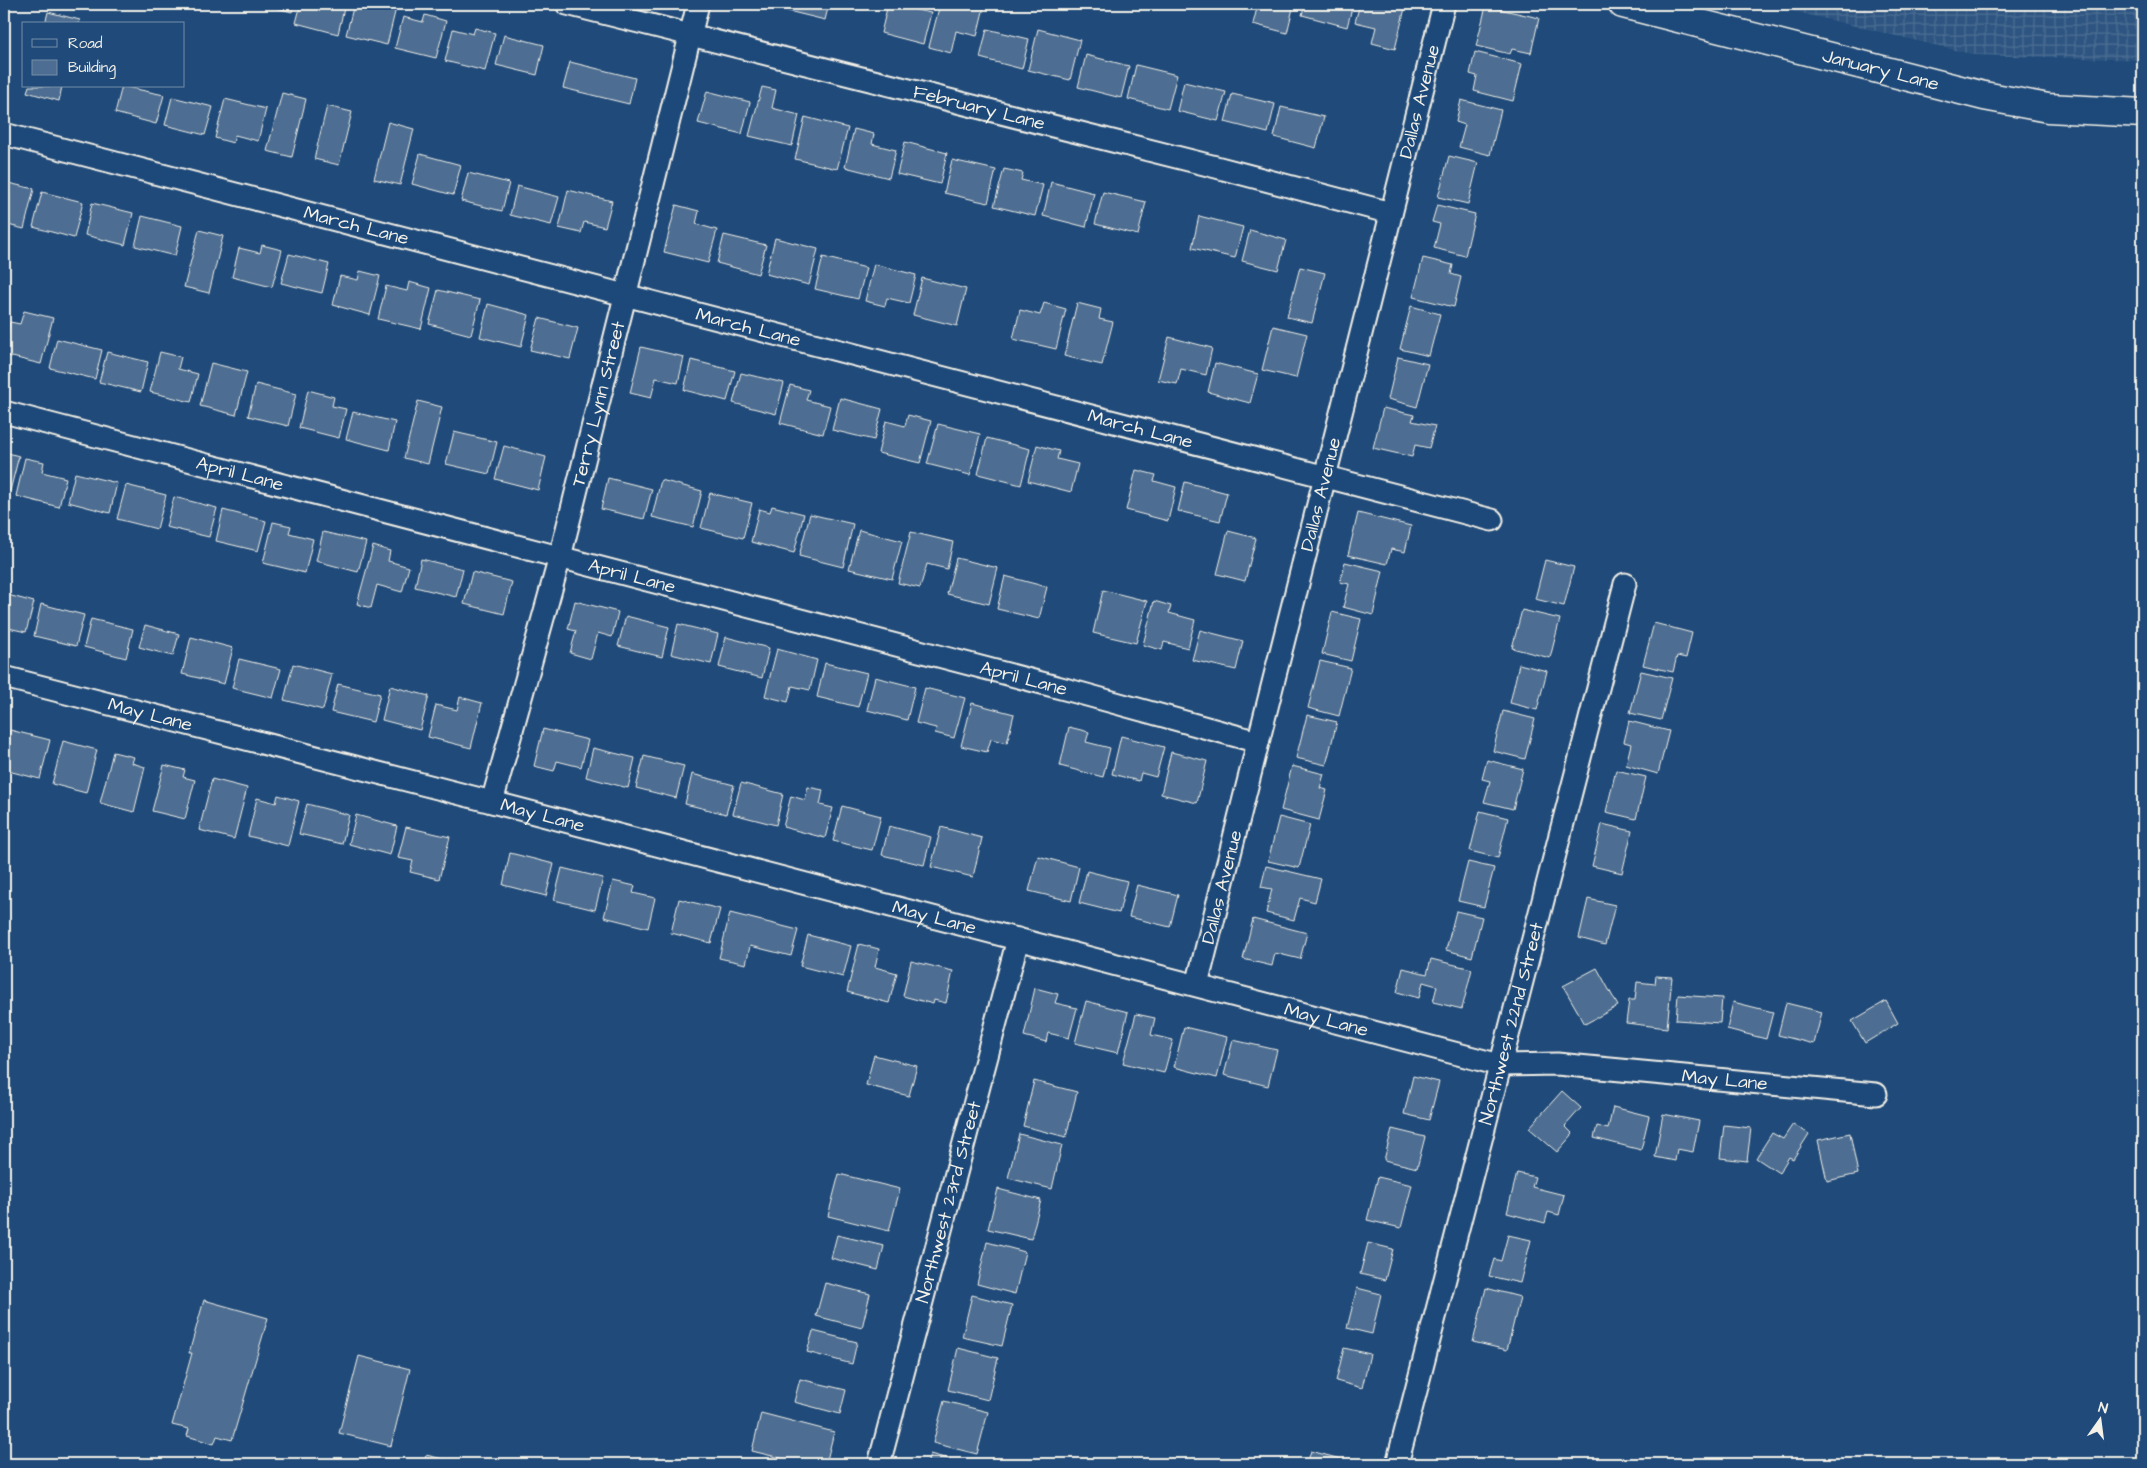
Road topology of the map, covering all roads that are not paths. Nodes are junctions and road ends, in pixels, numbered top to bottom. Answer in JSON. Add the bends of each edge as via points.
{"nodes":[{"id":1,"x":568,"y":4,"type":"edge"},
{"id":2,"x":698,"y":4,"type":"edge"},
{"id":3,"x":1444,"y":4,"type":"edge"},
{"id":4,"x":1623,"y":4,"type":"edge"},
{"id":5,"x":690,"y":35,"type":"junction"},
{"id":6,"x":2143,"y":113,"type":"edge"},
{"id":7,"x":4,"y":134,"type":"edge"},
{"id":8,"x":1391,"y":213,"type":"junction"},
{"id":9,"x":625,"y":295,"type":"junction"},
{"id":10,"x":4,"y":412,"type":"edge"},
{"id":11,"x":1325,"y":476,"type":"junction"},
{"id":12,"x":1492,"y":520,"type":"dead end"},
{"id":13,"x":560,"y":557,"type":"junction"},
{"id":14,"x":1625,"y":584,"type":"dead end"},
{"id":15,"x":4,"y":677,"type":"edge"},
{"id":16,"x":1258,"y":742,"type":"junction"},
{"id":17,"x":492,"y":802,"type":"junction"},
{"id":18,"x":1018,"y":939,"type":"junction"},
{"id":19,"x":1197,"y":985,"type":"junction"},
{"id":20,"x":1500,"y":1065,"type":"junction"},
{"id":21,"x":1876,"y":1094,"type":"dead end"},
{"id":22,"x":879,"y":1464,"type":"edge"},
{"id":23,"x":1397,"y":1464,"type":"edge"}],
"edges":[{"from":1,"to":5,"type":"street","name":"February Lane"},
{"from":2,"to":5,"type":"street","name":"Terry Lynn Street"},
{"from":3,"to":8,"type":"street","name":"Dallas Avenue"},
{"from":4,"to":6,"type":"street","name":"January Lane","via":[[1984,96],[2048,108]]},
{"from":5,"to":8,"type":"street","name":"February Lane"},
{"from":5,"to":9,"type":"street","name":"Terry Lynn Street"},
{"from":7,"to":9,"type":"street","name":"March Lane"},
{"from":8,"to":11,"type":"street","name":"Dallas Avenue"},
{"from":9,"to":11,"type":"street","name":"March Lane"},
{"from":9,"to":13,"type":"street","name":"Terry Lynn Street"},
{"from":10,"to":13,"type":"street","name":"April Lane"},
{"from":11,"to":12,"type":"street","name":"March Lane"},
{"from":11,"to":16,"type":"street","name":"Dallas Avenue"},
{"from":13,"to":16,"type":"street","name":"April Lane"},
{"from":13,"to":17,"type":"street","name":"Terry Lynn Street"},
{"from":14,"to":20,"type":"street","name":"Northwest 22nd Street"},
{"from":15,"to":17,"type":"street","name":"May Lane"},
{"from":16,"to":19,"type":"street","name":"Dallas Avenue"},
{"from":17,"to":18,"type":"street","name":"May Lane"},
{"from":18,"to":19,"type":"street","name":"May Lane"},
{"from":18,"to":22,"type":"street","name":"Northwest 23rd Street"},
{"from":19,"to":20,"type":"street","name":"May Lane"},
{"from":20,"to":21,"type":"street","name":"May Lane","via":[[1557,1064]]},
{"from":20,"to":23,"type":"street","name":"Northwest 22nd Street"}]}
